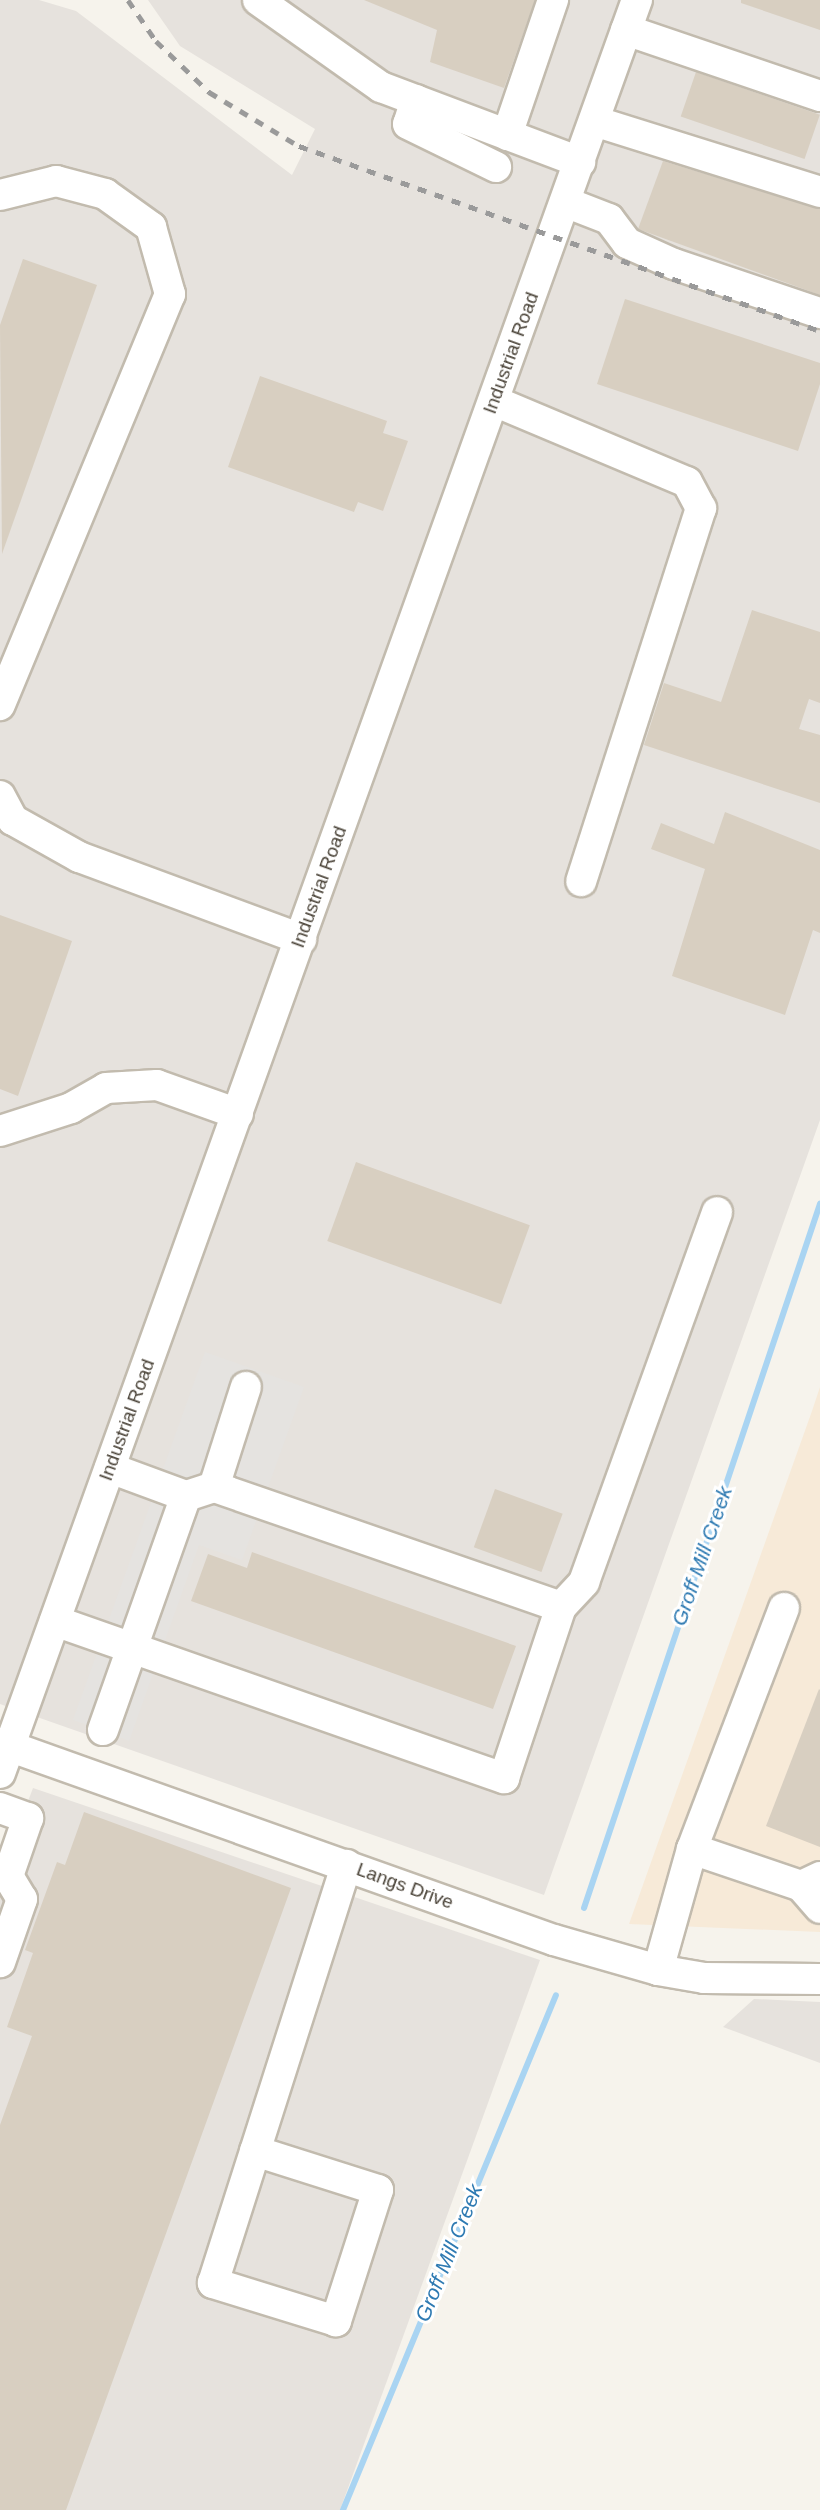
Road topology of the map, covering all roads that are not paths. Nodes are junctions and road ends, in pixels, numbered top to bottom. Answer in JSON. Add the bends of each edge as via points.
{"nodes":[{"id":1,"x":553,"y":0,"type":"edge"},
{"id":2,"x":637,"y":0,"type":"edge"},
{"id":3,"x":262,"y":1,"type":"edge"},
{"id":4,"x":626,"y":30,"type":"junction"},
{"id":5,"x":820,"y":96,"type":"edge"},
{"id":6,"x":415,"y":100,"type":"junction"},
{"id":7,"x":594,"y":121,"type":"junction"},
{"id":8,"x":507,"y":135,"type":"junction"},
{"id":9,"x":580,"y":162,"type":"junction"},
{"id":10,"x":496,"y":167,"type":"dead end"},
{"id":11,"x":820,"y":192,"type":"edge"},
{"id":12,"x":0,"y":195,"type":"edge"},
{"id":13,"x":565,"y":202,"type":"junction"},
{"id":14,"x":820,"y":313,"type":"edge"},
{"id":15,"x":494,"y":401,"type":"junction"},
{"id":16,"x":0,"y":705,"type":"edge"},
{"id":17,"x":0,"y":796,"type":"edge"},
{"id":18,"x":581,"y":881,"type":"dead end"},
{"id":19,"x":300,"y":939,"type":"junction"},
{"id":20,"x":237,"y":1114,"type":"junction"},
{"id":21,"x":0,"y":1130,"type":"edge"},
{"id":22,"x":718,"y":1212,"type":"dead end"},
{"id":23,"x":246,"y":1387,"type":"dead end"},
{"id":24,"x":110,"y":1468,"type":"junction"},
{"id":25,"x":214,"y":1486,"type":"junction"},
{"id":26,"x":186,"y":1496,"type":"junction"},
{"id":27,"x":561,"y":1607,"type":"junction"},
{"id":28,"x":783,"y":1608,"type":"dead end"},
{"id":29,"x":55,"y":1621,"type":"junction"},
{"id":30,"x":129,"y":1647,"type":"junction"},
{"id":31,"x":103,"y":1730,"type":"dead end"},
{"id":32,"x":3,"y":1754,"type":"edge"},
{"id":33,"x":0,"y":1808,"type":"edge"},
{"id":34,"x":692,"y":1849,"type":"junction"},
{"id":35,"x":346,"y":1866,"type":"junction"},
{"id":36,"x":810,"y":1881,"type":"edge"},
{"id":37,"x":820,"y":1908,"type":"edge"},
{"id":38,"x":0,"y":1962,"type":"edge"},
{"id":39,"x":658,"y":1970,"type":"junction"},
{"id":40,"x":820,"y":1979,"type":"edge"},
{"id":41,"x":255,"y":2151,"type":"junction"}],
"edges":[{"from":1,"to":8,"type":"street"},
{"from":2,"to":4,"type":"street","name":"Industrial Road"},
{"from":3,"to":6,"type":"street","via":[[381,87]]},
{"from":4,"to":5,"type":"street"},
{"from":4,"to":7,"type":"street","name":"Industrial Road"},
{"from":6,"to":8,"type":"street"},
{"from":6,"to":10,"type":"street","via":[[408,124]]},
{"from":7,"to":9,"type":"street","name":"Industrial Road"},
{"from":7,"to":11,"type":"street"},
{"from":8,"to":9,"type":"street"},
{"from":9,"to":13,"type":"street","name":"Industrial Road"},
{"from":12,"to":16,"type":"street","via":[[56,181],[105,194],[151,227],[170,294]]},
{"from":13,"to":14,"type":"street","via":[[609,219],[626,243],[674,264]]},
{"from":13,"to":15,"type":"street","name":"Industrial Road"},
{"from":15,"to":18,"type":"street","via":[[687,482],[701,508]]},
{"from":15,"to":19,"type":"street","name":"Industrial Road"},
{"from":17,"to":19,"type":"street","via":[[13,820],[79,857]]},
{"from":19,"to":20,"type":"street","name":"Industrial Road"},
{"from":20,"to":21,"type":"street","via":[[157,1085],[106,1088],[71,1108]]},
{"from":20,"to":24,"type":"street","name":"Industrial Road"},
{"from":22,"to":27,"type":"street","via":[[584,1582]]},
{"from":23,"to":25,"type":"street"},
{"from":24,"to":26,"type":"street"},
{"from":24,"to":29,"type":"street","name":"Industrial Road"},
{"from":25,"to":26,"type":"street"},
{"from":25,"to":27,"type":"street"},
{"from":26,"to":30,"type":"street"},
{"from":27,"to":30,"type":"street","via":[[505,1778]]},
{"from":28,"to":34,"type":"street"},
{"from":29,"to":30,"type":"street"},
{"from":29,"to":32,"type":"street","name":"Industrial Road"},
{"from":30,"to":31,"type":"street"},
{"from":32,"to":35,"type":"street","name":"Langs Drive"},
{"from":33,"to":38,"type":"street","via":[[28,1818],[8,1876],[22,1899]]},
{"from":34,"to":36,"type":"street"},
{"from":34,"to":39,"type":"street"},
{"from":35,"to":39,"type":"street","name":"Langs Drive"},
{"from":35,"to":41,"type":"street"},
{"from":36,"to":37,"type":"street"},
{"from":39,"to":40,"type":"street","name":"Langs Drive","via":[[704,1979]]},
{"from":41,"to":41,"type":"street","via":[[213,2283],[337,2321],[378,2190]]}]}
